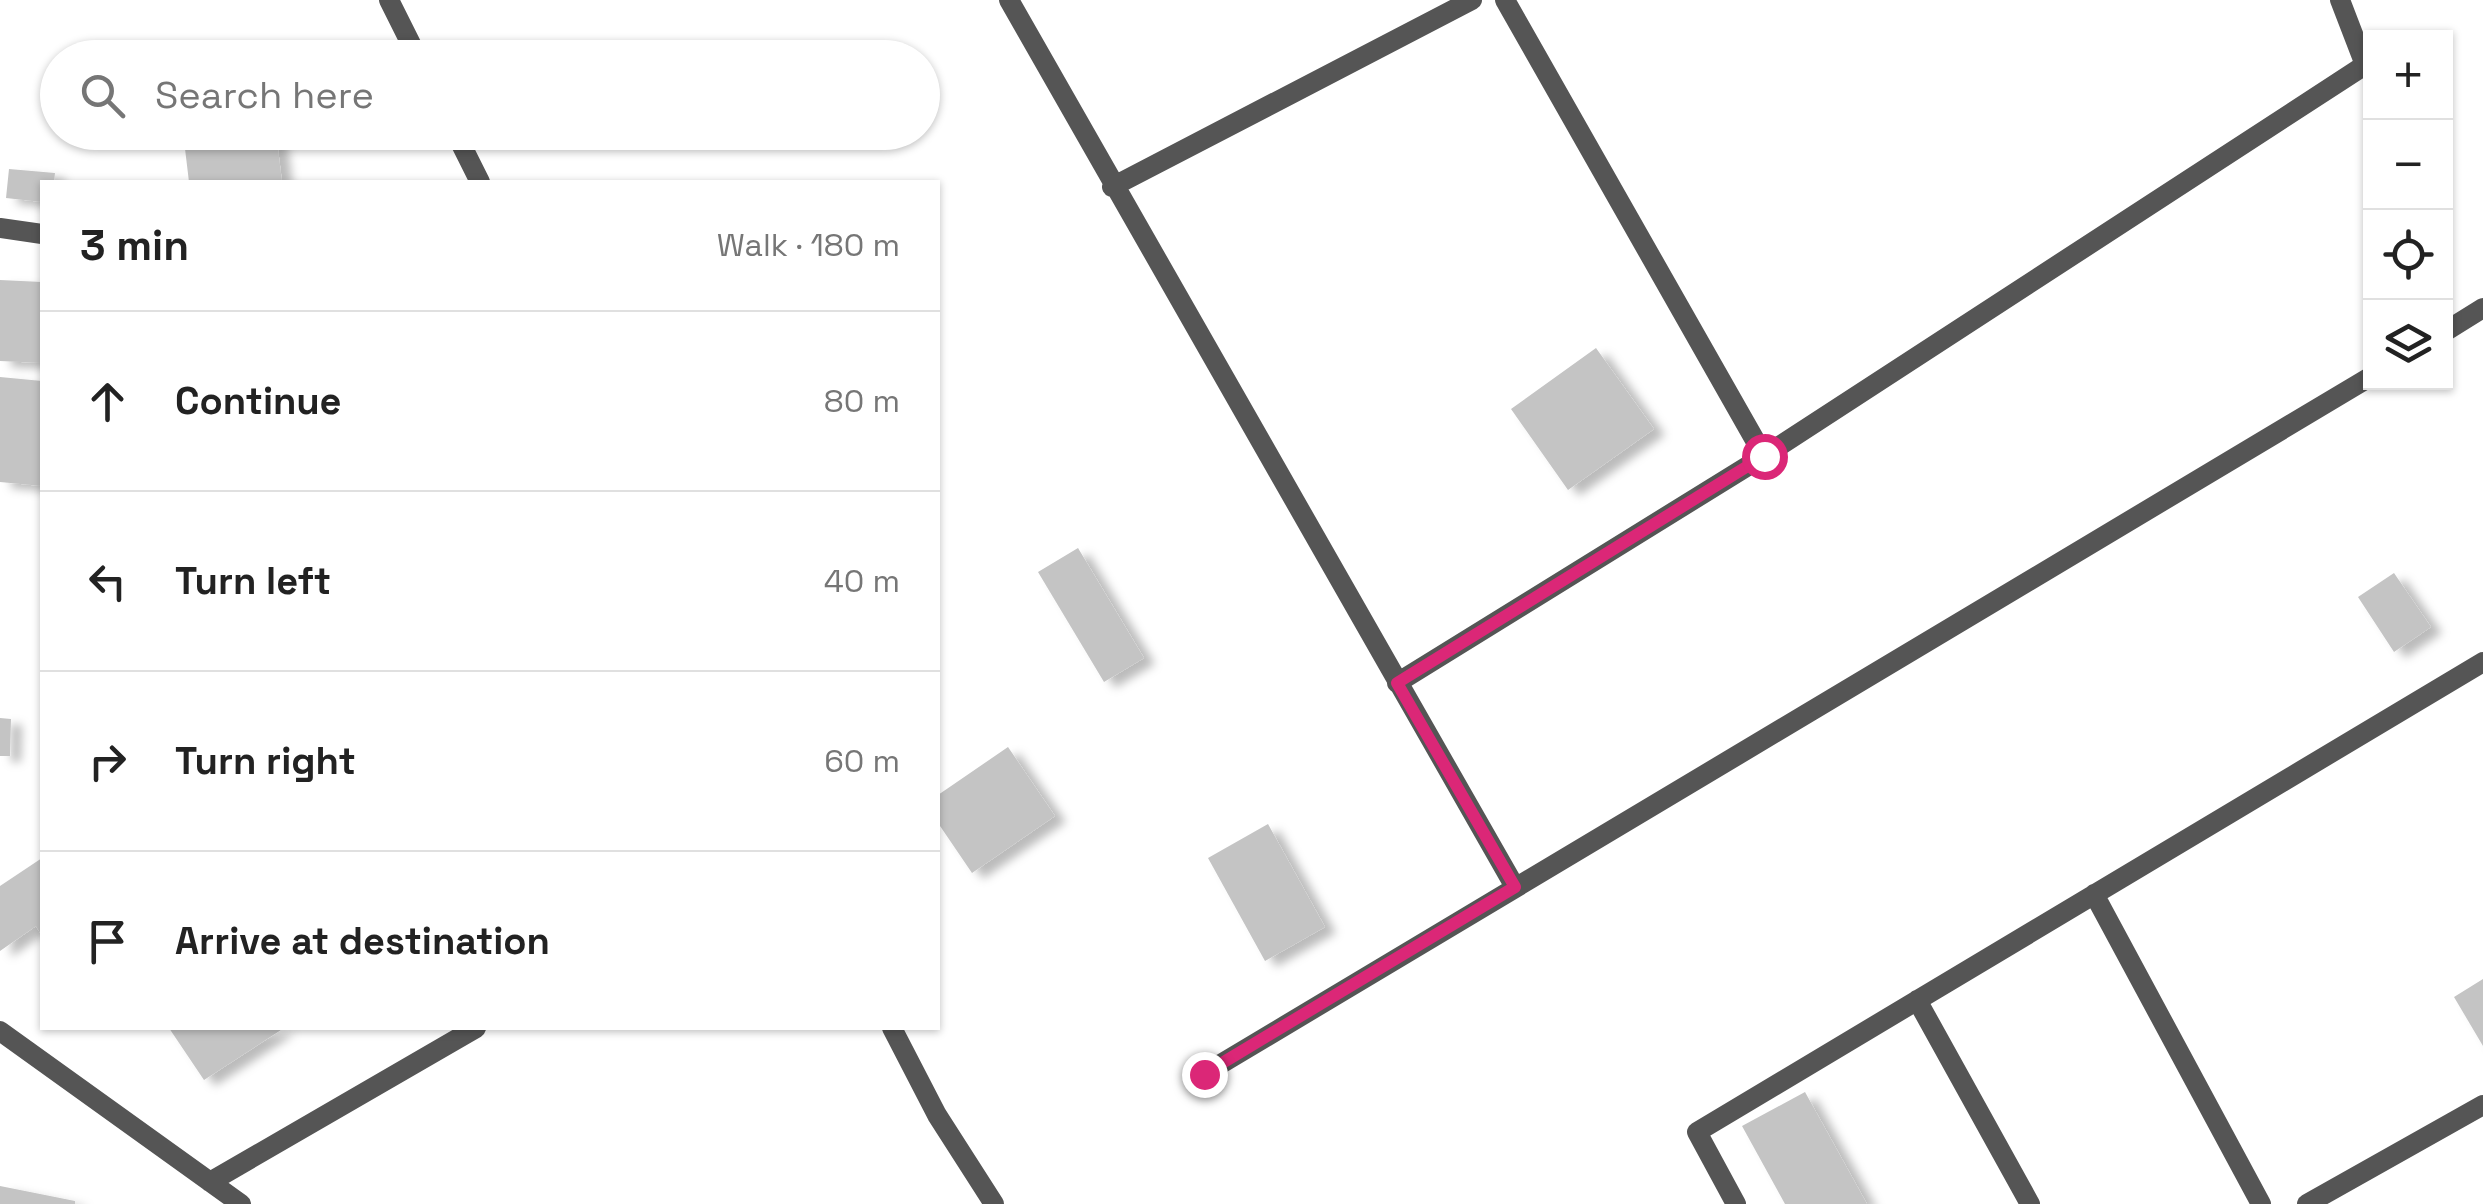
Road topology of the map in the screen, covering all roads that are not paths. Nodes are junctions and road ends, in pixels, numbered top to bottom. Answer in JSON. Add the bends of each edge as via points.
{"nodes":[{"id":1,"x":390,"y":0,"type":"edge"},
{"id":2,"x":1009,"y":0,"type":"edge"},
{"id":3,"x":1472,"y":0,"type":"edge"},
{"id":4,"x":1505,"y":0,"type":"edge"},
{"id":5,"x":2340,"y":0,"type":"edge"},
{"id":6,"x":409,"y":40,"type":"edge"},
{"id":7,"x":464,"y":150,"type":"edge"},
{"id":8,"x":479,"y":180,"type":"edge"},
{"id":9,"x":1112,"y":187,"type":"junction"},
{"id":10,"x":0,"y":228,"type":"edge"},
{"id":11,"x":40,"y":234,"type":"edge"},
{"id":12,"x":2483,"y":308,"type":"edge"},
{"id":13,"x":2453,"y":327,"type":"edge"},
{"id":14,"x":2363,"y":381,"type":"edge"},
{"id":15,"x":1764,"y":456,"type":"junction"},
{"id":16,"x":2483,"y":662,"type":"edge"},
{"id":17,"x":1397,"y":683,"type":"junction"},
{"id":18,"x":1515,"y":887,"type":"junction"},
{"id":19,"x":2094,"y":894,"type":"junction"},
{"id":20,"x":1918,"y":1000,"type":"junction"},
{"id":21,"x":473,"y":1030,"type":"edge"},
{"id":22,"x":893,"y":1030,"type":"edge"},
{"id":23,"x":0,"y":1031,"type":"edge"},
{"id":24,"x":1204,"y":1074,"type":"dead end"},
{"id":25,"x":2483,"y":1105,"type":"edge"},
{"id":26,"x":210,"y":1182,"type":"junction"},
{"id":27,"x":242,"y":1204,"type":"edge"},
{"id":28,"x":994,"y":1204,"type":"edge"},
{"id":29,"x":1736,"y":1204,"type":"edge"},
{"id":30,"x":2030,"y":1204,"type":"edge"},
{"id":31,"x":2261,"y":1204,"type":"edge"},
{"id":32,"x":2307,"y":1204,"type":"edge"}],
"edges":[{"from":1,"to":6,"type":"street"},
{"from":2,"to":9,"type":"street"},
{"from":3,"to":9,"type":"street"},
{"from":4,"to":15,"type":"street"},
{"from":5,"to":15,"type":"street","via":[[2366,64]]},
{"from":7,"to":8,"type":"street"},
{"from":9,"to":17,"type":"street"},
{"from":10,"to":11,"type":"street"},
{"from":12,"to":13,"type":"street"},
{"from":14,"to":18,"type":"street"},
{"from":15,"to":17,"type":"street"},
{"from":16,"to":19,"type":"street"},
{"from":17,"to":18,"type":"street"},
{"from":18,"to":24,"type":"street"},
{"from":19,"to":20,"type":"street"},
{"from":19,"to":31,"type":"street"},
{"from":20,"to":29,"type":"street","via":[[1696,1132]]},
{"from":20,"to":30,"type":"street"},
{"from":21,"to":26,"type":"street"},
{"from":22,"to":28,"type":"street","via":[[937,1116]]},
{"from":23,"to":26,"type":"street"},
{"from":25,"to":32,"type":"street"},
{"from":26,"to":27,"type":"street"}]}
